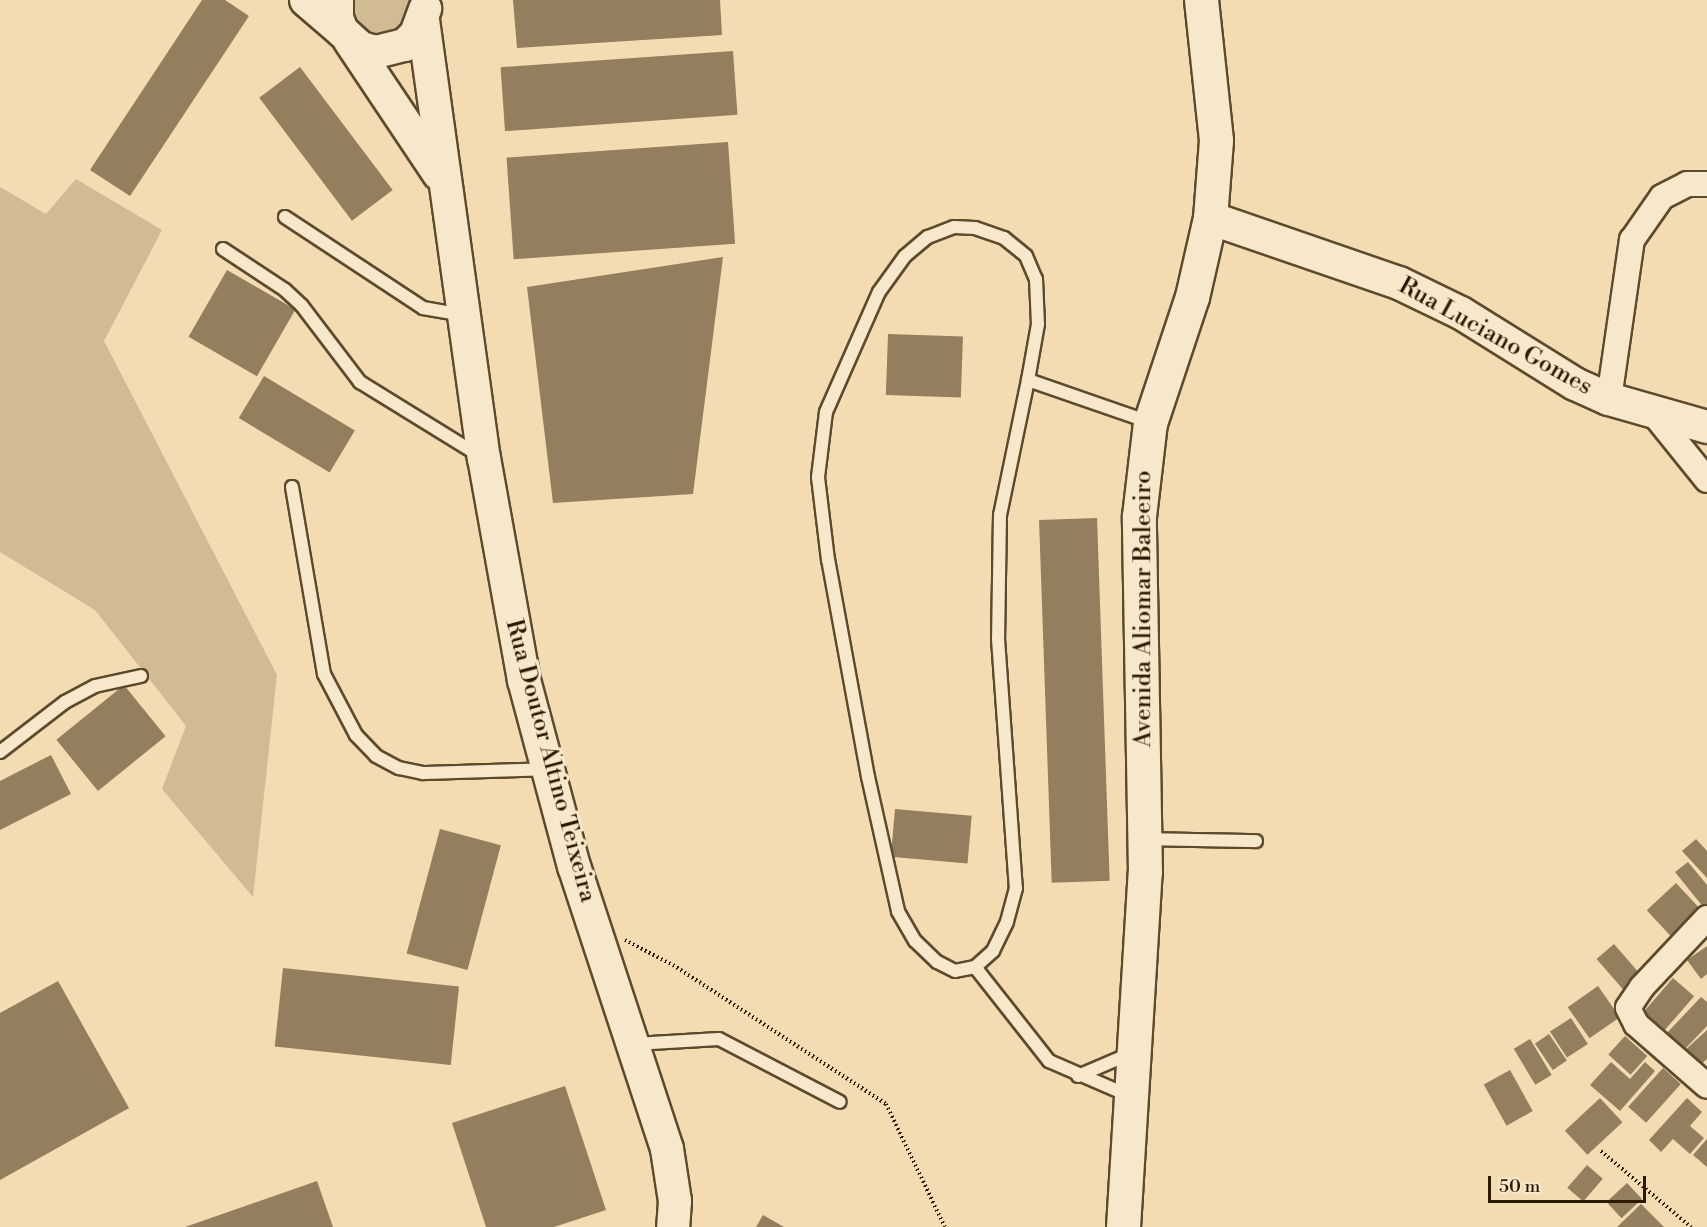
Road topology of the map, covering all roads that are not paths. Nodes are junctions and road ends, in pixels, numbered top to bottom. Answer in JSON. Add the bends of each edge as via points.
{"nodes":[{"id":1,"x":306,"y":0,"type":"edge"},
{"id":2,"x":338,"y":0,"type":"edge"},
{"id":3,"x":1201,"y":0,"type":"edge"},
{"id":4,"x":1220,"y":0,"type":"edge"},
{"id":5,"x":423,"y":10,"type":"edge"},
{"id":6,"x":346,"y":36,"type":"junction"},
{"id":7,"x":1208,"y":36,"type":"junction"},
{"id":8,"x":442,"y":180,"type":"junction"},
{"id":9,"x":1707,"y":184,"type":"edge"},
{"id":10,"x":285,"y":217,"type":"dead end"},
{"id":11,"x":1210,"y":218,"type":"junction"},
{"id":12,"x":223,"y":249,"type":"dead end"},
{"id":13,"x":462,"y":315,"type":"junction"},
{"id":14,"x":1028,"y":380,"type":"junction"},
{"id":15,"x":1609,"y":399,"type":"junction"},
{"id":16,"x":1653,"y":413,"type":"junction"},
{"id":17,"x":1150,"y":423,"type":"junction"},
{"id":18,"x":1707,"y":427,"type":"edge"},
{"id":19,"x":484,"y":458,"type":"junction"},
{"id":20,"x":1707,"y":480,"type":"edge"},
{"id":21,"x":292,"y":487,"type":"dead end"},
{"id":22,"x":141,"y":676,"type":"dead end"},
{"id":23,"x":0,"y":752,"type":"edge"},
{"id":24,"x":548,"y":769,"type":"junction"},
{"id":25,"x":1145,"y":839,"type":"junction"},
{"id":26,"x":1256,"y":841,"type":"dead end"},
{"id":27,"x":1707,"y":918,"type":"edge"},
{"id":28,"x":975,"y":967,"type":"junction"},
{"id":29,"x":633,"y":1044,"type":"junction"},
{"id":30,"x":1132,"y":1053,"type":"junction"},
{"id":31,"x":1078,"y":1076,"type":"junction"},
{"id":32,"x":1707,"y":1086,"type":"edge"},
{"id":33,"x":1133,"y":1097,"type":"junction"},
{"id":34,"x":840,"y":1102,"type":"dead end"},
{"id":35,"x":673,"y":1227,"type":"edge"},
{"id":36,"x":1123,"y":1227,"type":"edge"}],
"edges":[{"from":1,"to":6,"type":"street"},
{"from":2,"to":6,"type":"street","via":[[337,18]]},
{"from":3,"to":7,"type":"main road","name":"Avenida Aliomar Baleeiro"},
{"from":4,"to":7,"type":"main road"},
{"from":5,"to":6,"type":"street","via":[[405,45],[391,51],[376,52]]},
{"from":5,"to":8,"type":"street","name":"Rua Doutor Altino Teixeira"},
{"from":6,"to":8,"type":"street","name":"Rua Doutor Altino Teixeira"},
{"from":7,"to":11,"type":"main road","name":"Avenida Aliomar Baleeiro","via":[[1216,140]]},
{"from":8,"to":13,"type":"street","name":"Rua Doutor Altino Teixeira"},
{"from":9,"to":15,"type":"street","name":"Rua Luciano Gomes","via":[[1686,184],[1662,197],[1632,240]]},
{"from":10,"to":13,"type":"lane","via":[[423,308]]},
{"from":11,"to":15,"type":"street","name":"Rua Luciano Gomes","via":[[1419,291],[1538,363]]},
{"from":11,"to":17,"type":"main road","name":"Avenida Aliomar Baleeiro","via":[[1192,297]]},
{"from":12,"to":19,"type":"lane","via":[[285,290],[302,306],[360,382]]},
{"from":13,"to":19,"type":"street","name":"Rua Doutor Altino Teixeira"},
{"from":14,"to":17,"type":"lane"},
{"from":14,"to":28,"type":"lane","via":[[999,526],[998,639],[1016,888],[1007,922],[993,951]]},
{"from":14,"to":28,"type":"lane","via":[[1038,324],[1036,279],[1026,256],[1004,238],[975,228],[954,227],[928,237],[906,256],[879,292],[856,341],[826,412],[818,477],[834,594],[898,911],[915,941],[937,962],[955,971]]},
{"from":15,"to":16,"type":"street","name":"Rua Luciano Gomes"},
{"from":16,"to":18,"type":"street","name":"Rua Luciano Gomes"},
{"from":16,"to":20,"type":"street"},
{"from":17,"to":25,"type":"main road","name":"Avenida Aliomar Baleeiro","via":[[1139,516]]},
{"from":19,"to":24,"type":"street","name":"Rua Doutor Altino Teixeira","via":[[524,681]]},
{"from":21,"to":24,"type":"lane","via":[[324,674],[356,735],[376,756],[399,768],[423,773]]},
{"from":22,"to":23,"type":"lane","via":[[95,686],[65,702]]},
{"from":24,"to":29,"type":"street","name":"Rua Doutor Altino Teixeira"},
{"from":25,"to":26,"type":"lane"},
{"from":25,"to":30,"type":"main road","name":"Avenida Aliomar Baleeiro"},
{"from":27,"to":32,"type":"street","via":[[1632,1001],[1630,1014]]},
{"from":28,"to":31,"type":"lane","via":[[1049,1061]]},
{"from":29,"to":34,"type":"lane","via":[[719,1039]]},
{"from":29,"to":35,"type":"street","name":"Rua Doutor Altino Teixeira","via":[[667,1149],[675,1201]]},
{"from":30,"to":31,"type":"lane"},
{"from":30,"to":33,"type":"main road","name":"Avenida Aliomar Baleeiro"},
{"from":31,"to":33,"type":"lane"},
{"from":33,"to":36,"type":"main road","name":"Avenida Aliomar Baleeiro"}]}
